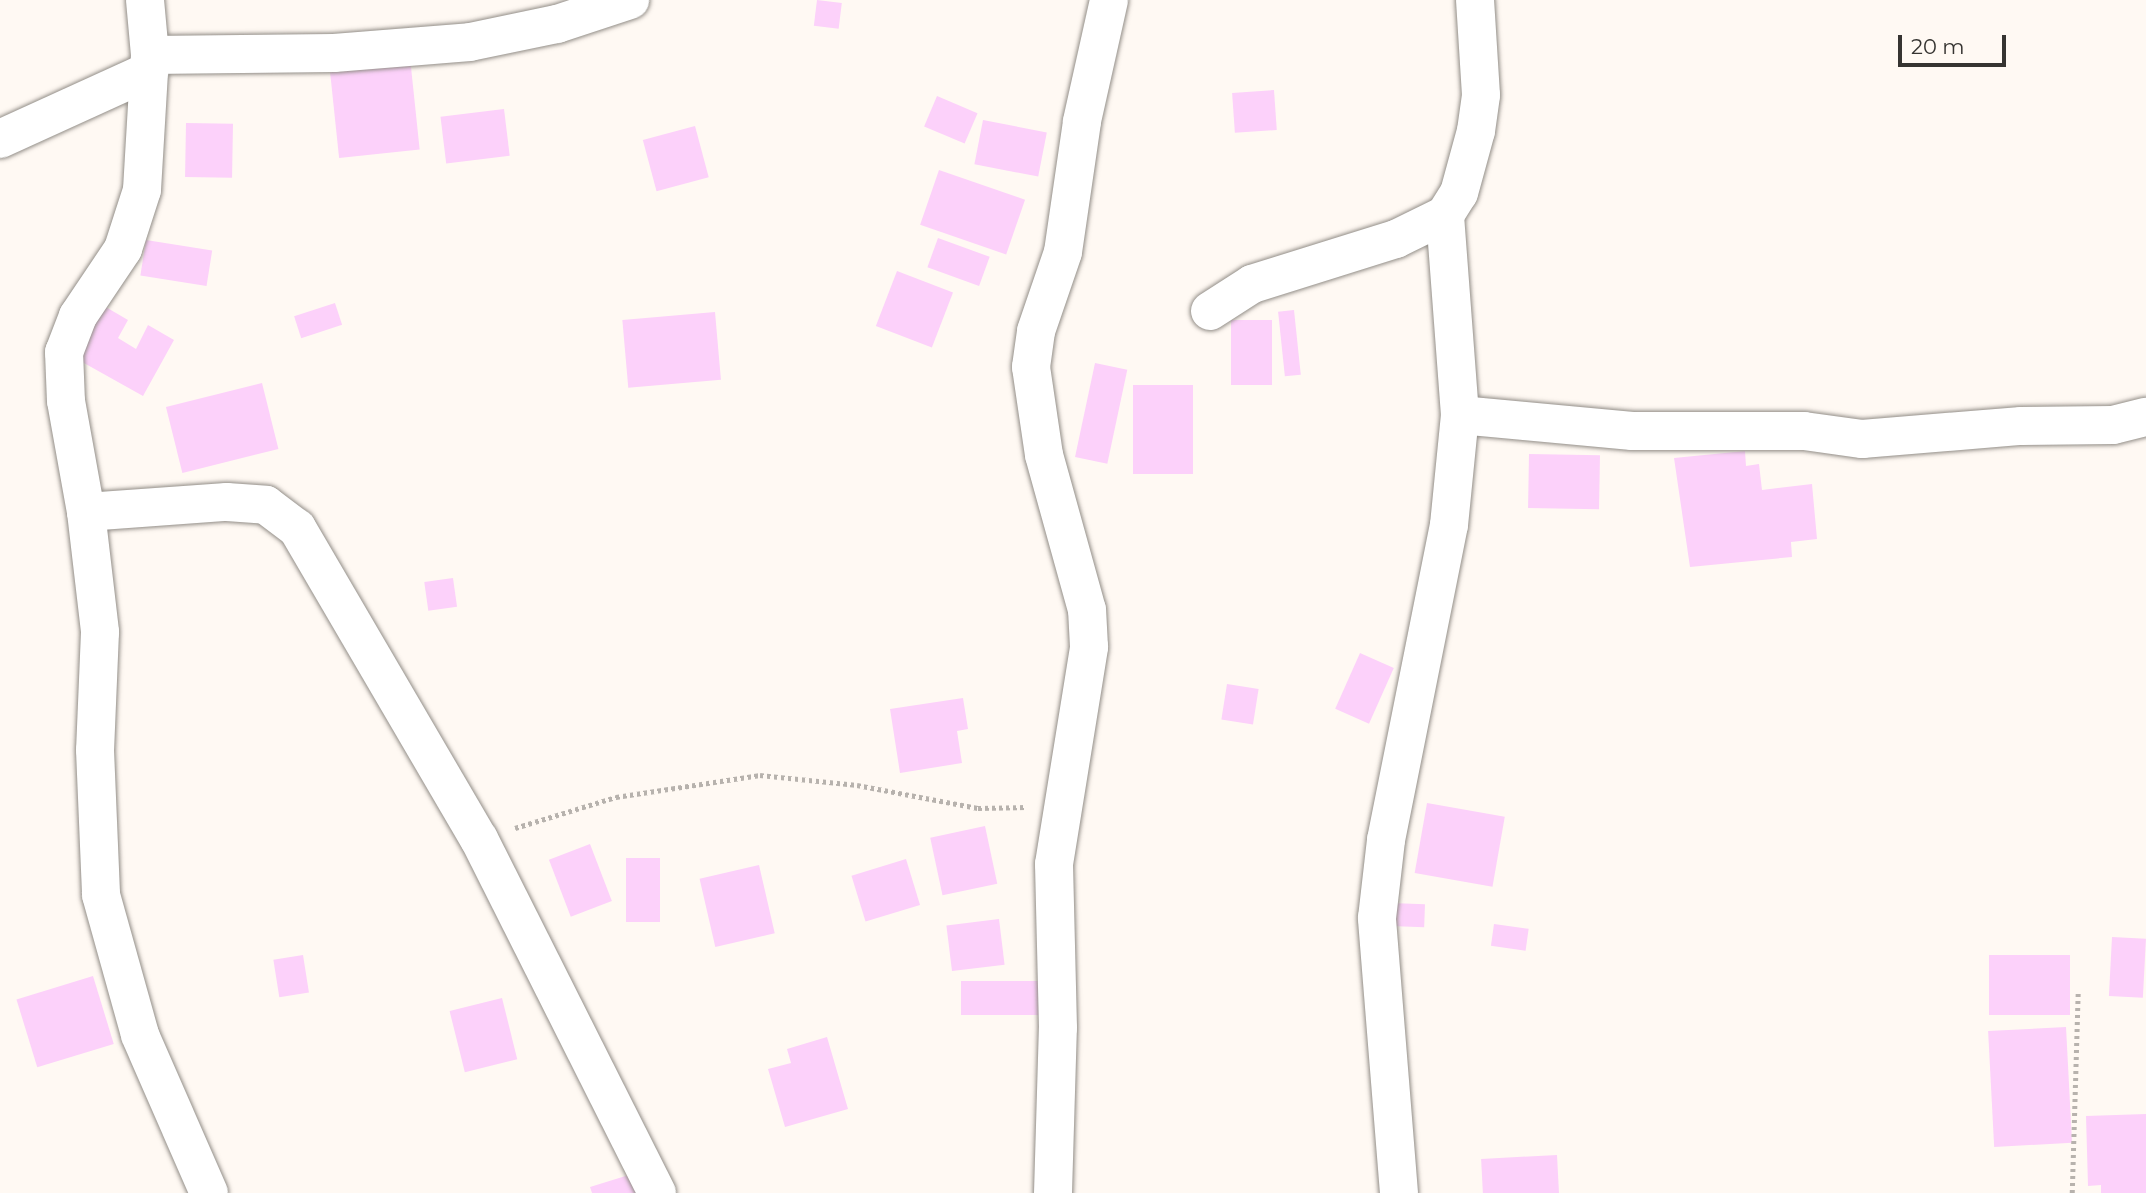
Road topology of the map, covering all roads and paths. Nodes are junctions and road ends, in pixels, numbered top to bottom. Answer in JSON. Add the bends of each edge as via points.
{"nodes":[{"id":1,"x":145,"y":0,"type":"edge"},
{"id":2,"x":630,"y":0,"type":"edge"},
{"id":3,"x":1109,"y":0,"type":"edge"},
{"id":4,"x":1475,"y":0,"type":"edge"},
{"id":5,"x":150,"y":63,"type":"junction"},
{"id":6,"x":0,"y":139,"type":"edge"},
{"id":7,"x":1445,"y":215,"type":"junction"},
{"id":8,"x":1210,"y":311,"type":"dead end"},
{"id":9,"x":1460,"y":415,"type":"junction"},
{"id":10,"x":2146,"y":417,"type":"edge"},
{"id":11,"x":86,"y":512,"type":"junction"},
{"id":12,"x":1062,"y":806,"type":"junction"},
{"id":13,"x":479,"y":839,"type":"junction"},
{"id":14,"x":2078,"y":991,"type":"dead end"},
{"id":15,"x":209,"y":1193,"type":"edge"},
{"id":16,"x":657,"y":1193,"type":"edge"},
{"id":17,"x":1053,"y":1193,"type":"edge"},
{"id":18,"x":1399,"y":1193,"type":"edge"},
{"id":19,"x":2072,"y":1193,"type":"edge"}],
"edges":[{"from":1,"to":5,"type":"street"},
{"from":2,"to":5,"type":"street","via":[[557,24],[470,42]]},
{"from":3,"to":12,"type":"street","via":[[1082,121],[1063,252],[1036,331],[1031,367],[1044,455],[1087,610],[1082,706]]},
{"from":4,"to":7,"type":"street","via":[[1481,95],[1476,131],[1459,193]]},
{"from":5,"to":6,"type":"street"},
{"from":5,"to":11,"type":"street","via":[[142,190],[123,248],[78,316],[64,352],[66,401]]},
{"from":7,"to":8,"type":"street","via":[[1396,239],[1252,284]]},
{"from":7,"to":9,"type":"street"},
{"from":9,"to":10,"type":"street","via":[[1632,431],[1804,431],[1862,439],[2021,426],[2113,425]]},
{"from":9,"to":18,"type":"street","via":[[1449,525],[1386,840],[1377,918]]},
{"from":11,"to":13,"type":"street","via":[[227,502],[267,505],[285,515],[297,528]]},
{"from":11,"to":15,"type":"street","via":[[100,632],[95,750],[101,895],[140,1035]]},
{"from":12,"to":13,"type":"path","via":[[978,808],[857,785],[760,775],[616,797]]},
{"from":12,"to":17,"type":"street","via":[[1054,864],[1058,1028]]},
{"from":13,"to":16,"type":"street"},
{"from":14,"to":19,"type":"path"}]}
